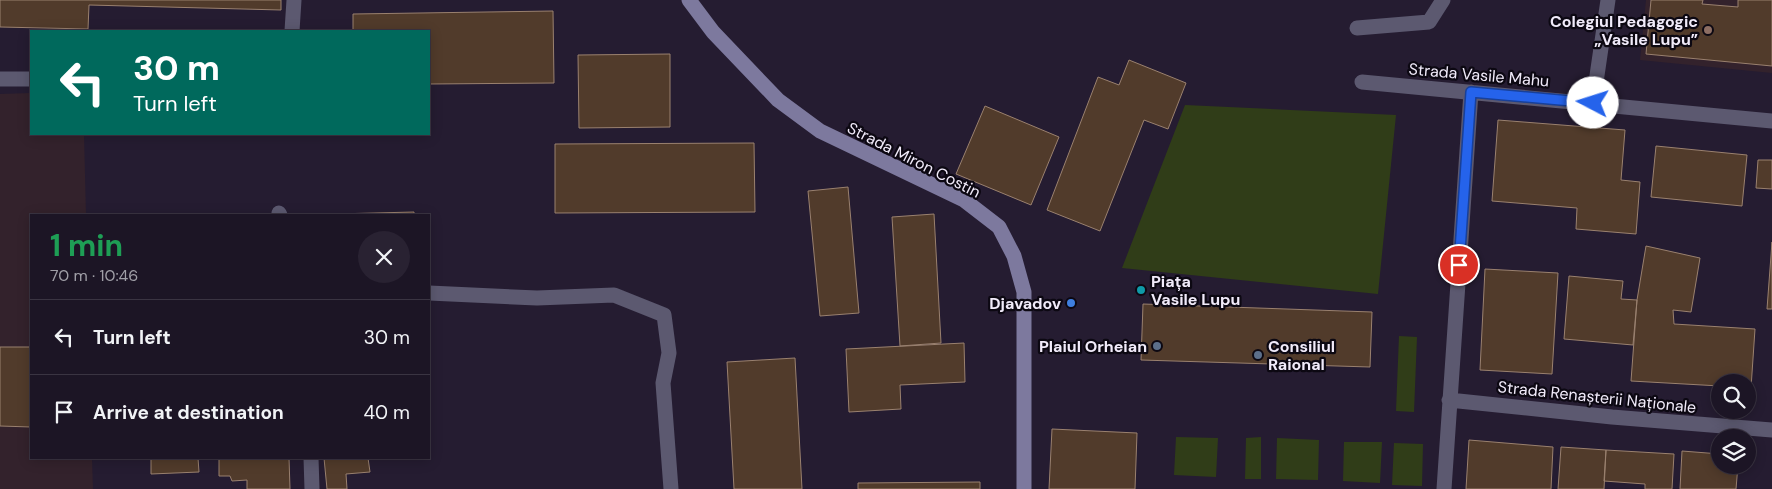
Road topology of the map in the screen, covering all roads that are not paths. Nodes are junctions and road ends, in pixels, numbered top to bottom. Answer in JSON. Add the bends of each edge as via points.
{"nodes":[{"id":1,"x":294,"y":0,"type":"edge"},
{"id":2,"x":689,"y":0,"type":"edge"},
{"id":3,"x":1443,"y":0,"type":"edge"},
{"id":4,"x":1608,"y":0,"type":"edge"},
{"id":5,"x":1357,"y":28,"type":"dead end"},
{"id":6,"x":292,"y":30,"type":"edge"},
{"id":7,"x":0,"y":79,"type":"edge"},
{"id":8,"x":30,"y":79,"type":"edge"},
{"id":9,"x":1362,"y":82,"type":"dead end"},
{"id":10,"x":1471,"y":92,"type":"junction"},
{"id":11,"x":1593,"y":103,"type":"junction"},
{"id":12,"x":1772,"y":121,"type":"edge"},
{"id":13,"x":430,"y":293,"type":"edge"},
{"id":14,"x":1449,"y":400,"type":"junction"},
{"id":15,"x":1772,"y":430,"type":"edge"},
{"id":16,"x":312,"y":459,"type":"edge"},
{"id":17,"x":312,"y":489,"type":"edge"},
{"id":18,"x":671,"y":489,"type":"edge"},
{"id":19,"x":1024,"y":489,"type":"edge"},
{"id":20,"x":1444,"y":489,"type":"edge"}],
"edges":[{"from":1,"to":6,"type":"street"},
{"from":2,"to":19,"type":"street","name":"Strada Miron Costin","via":[[713,32],[778,100],[820,131],[964,200],[999,228],[1014,256],[1024,292]]},
{"from":3,"to":5,"type":"street","via":[[1429,22]]},
{"from":4,"to":11,"type":"street"},
{"from":7,"to":8,"type":"street"},
{"from":9,"to":10,"type":"street","name":"Strada Vasile Mahu"},
{"from":10,"to":11,"type":"street","name":"Strada Vasile Mahu"},
{"from":10,"to":14,"type":"street"},
{"from":11,"to":12,"type":"street","name":"Strada Vasile Mahu"},
{"from":13,"to":18,"type":"street","via":[[537,298],[614,295],[664,315],[669,353],[663,383]]},
{"from":14,"to":15,"type":"street","name":"Strada Renașterii Naționale"},
{"from":14,"to":20,"type":"street"},
{"from":16,"to":17,"type":"street"}]}
